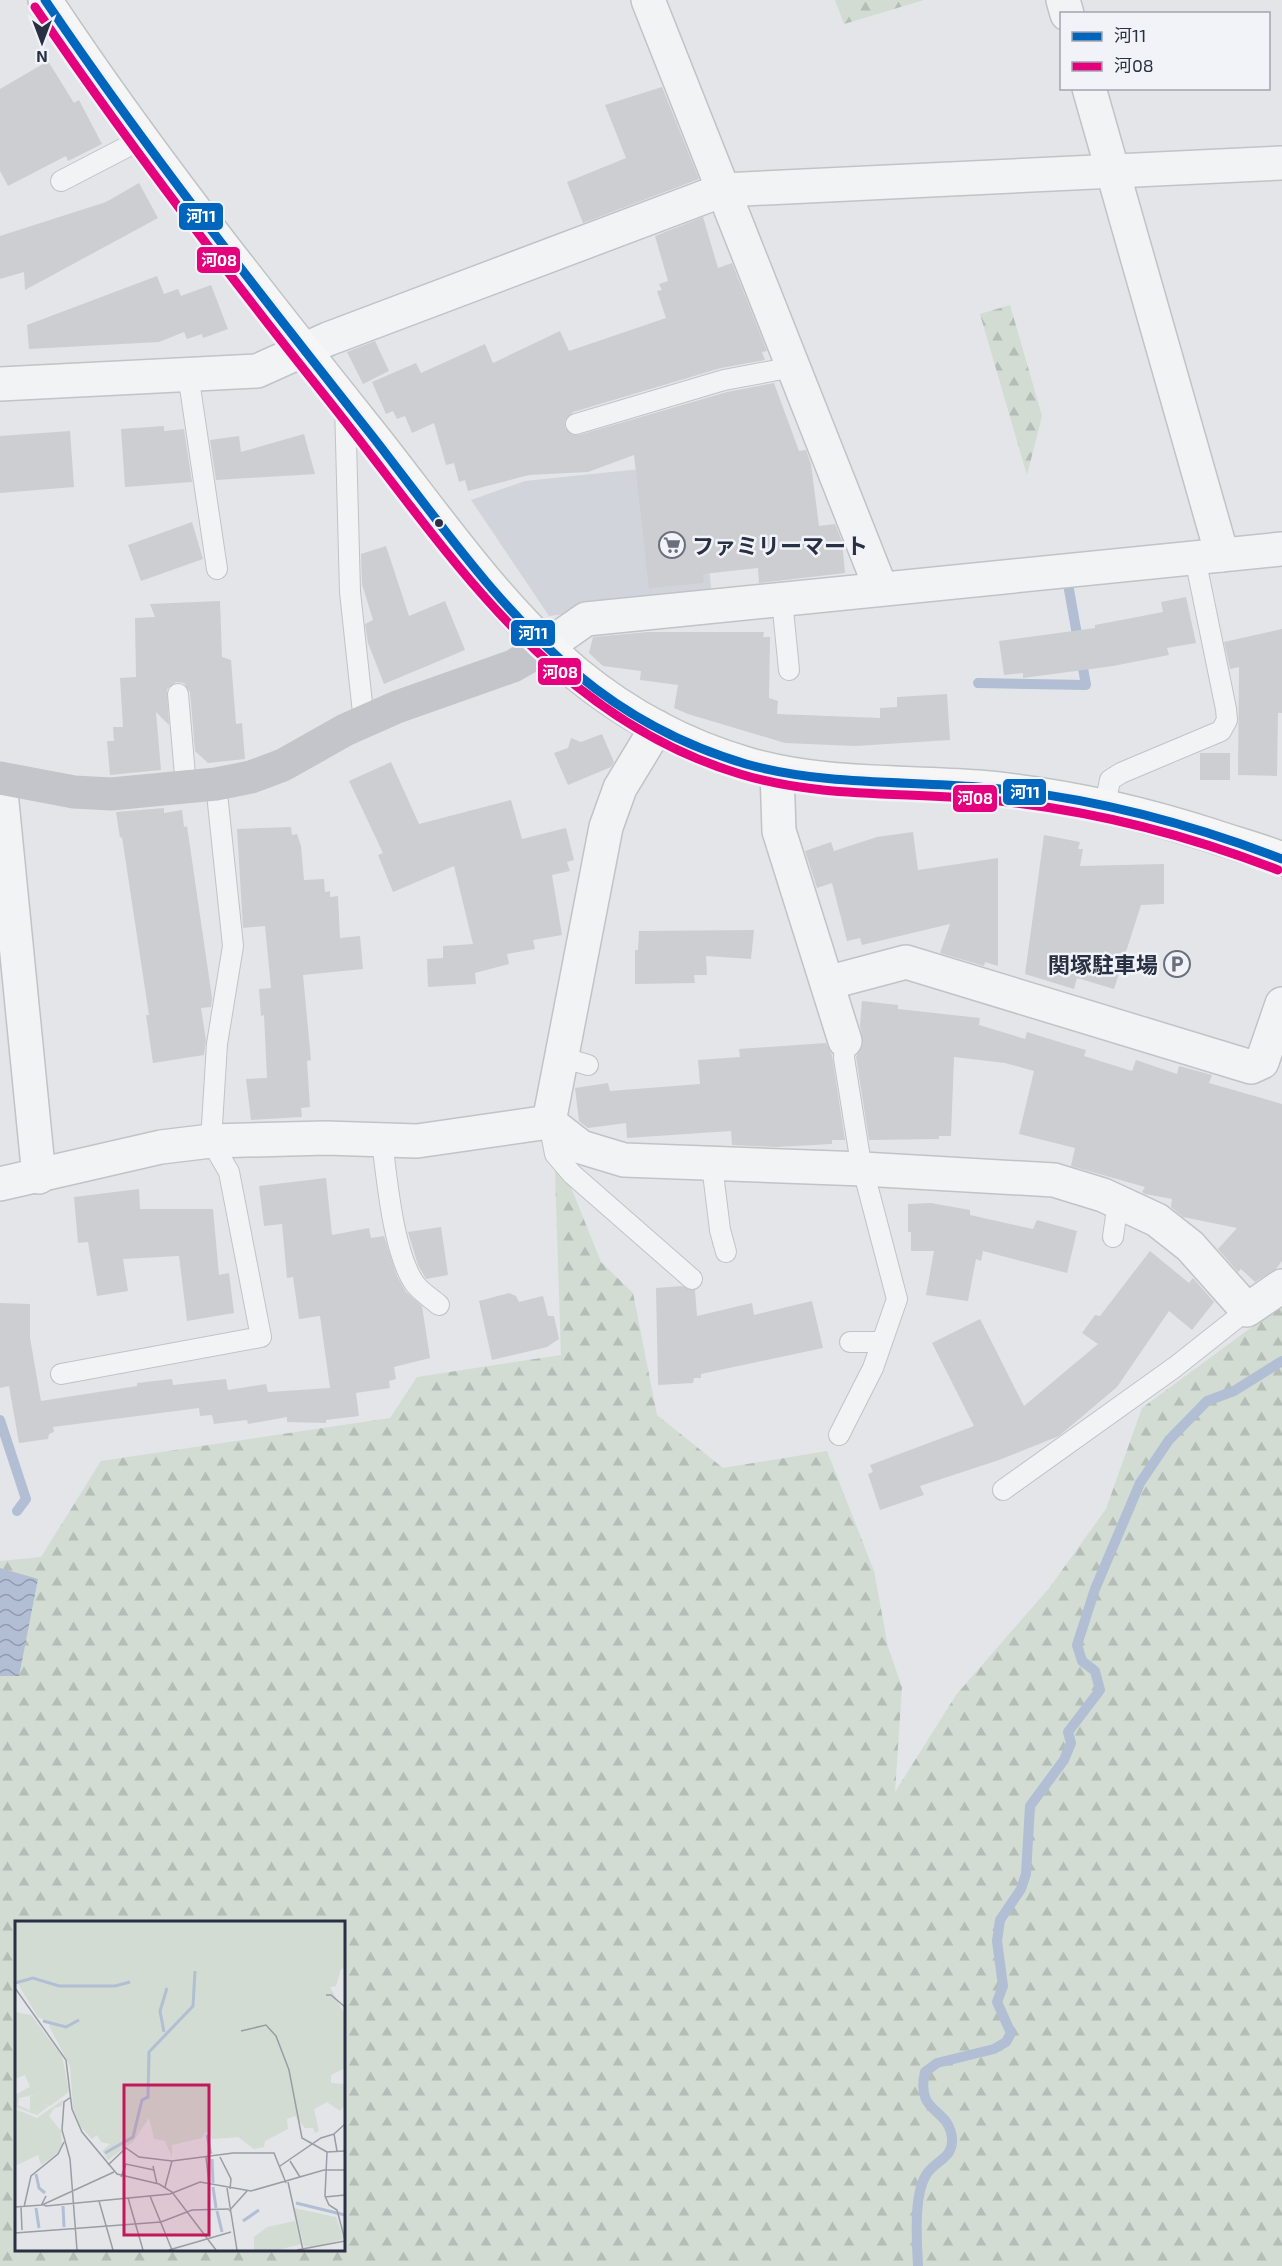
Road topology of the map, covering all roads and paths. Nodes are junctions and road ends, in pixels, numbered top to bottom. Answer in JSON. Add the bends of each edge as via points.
{"nodes":[{"id":1,"x":45,"y":0,"type":"edge"},
{"id":2,"x":648,"y":0,"type":"edge"},
{"id":3,"x":1090,"y":90,"type":"edge"},
{"id":4,"x":140,"y":140,"type":"junction"},
{"id":5,"x":1282,"y":163,"type":"edge"},
{"id":6,"x":1113,"y":172,"type":"junction"},
{"id":7,"x":61,"y":181,"type":"dead end"},
{"id":8,"x":723,"y":190,"type":"junction"},
{"id":9,"x":303,"y":351,"type":"junction"},
{"id":10,"x":793,"y":367,"type":"junction"},
{"id":11,"x":188,"y":374,"type":"junction"},
{"id":12,"x":0,"y":384,"type":"edge"},
{"id":13,"x":345,"y":402,"type":"junction"},
{"id":14,"x":576,"y":424,"type":"dead end"},
{"id":15,"x":1282,"y":549,"type":"edge"},
{"id":16,"x":1209,"y":556,"type":"junction"},
{"id":17,"x":217,"y":569,"type":"dead end"},
{"id":18,"x":881,"y":589,"type":"junction"},
{"id":19,"x":782,"y":600,"type":"junction"},
{"id":20,"x":546,"y":647,"type":"junction"},
{"id":21,"x":789,"y":670,"type":"dead end"},
{"id":22,"x":178,"y":694,"type":"dead end"},
{"id":23,"x":364,"y":722,"type":"junction"},
{"id":24,"x":657,"y":727,"type":"junction"},
{"id":25,"x":777,"y":772,"type":"junction"},
{"id":26,"x":0,"y":780,"type":"edge"},
{"id":27,"x":201,"y":785,"type":"junction"},
{"id":28,"x":1105,"y":805,"type":"junction"},
{"id":29,"x":1282,"y":860,"type":"edge"},
{"id":30,"x":827,"y":982,"type":"junction"},
{"id":31,"x":1282,"y":1004,"type":"edge"},
{"id":32,"x":845,"y":1041,"type":"joint"},
{"id":33,"x":549,"y":1122,"type":"junction"},
{"id":34,"x":211,"y":1141,"type":"junction"},
{"id":35,"x":382,"y":1141,"type":"junction"},
{"id":36,"x":712,"y":1165,"type":"junction"},
{"id":37,"x":863,"y":1169,"type":"junction"},
{"id":38,"x":39,"y":1176,"type":"junction"},
{"id":39,"x":0,"y":1184,"type":"edge"},
{"id":40,"x":1118,"y":1202,"type":"junction"},
{"id":41,"x":1113,"y":1237,"type":"dead end"},
{"id":42,"x":726,"y":1252,"type":"dead end"},
{"id":43,"x":692,"y":1279,"type":"dead end"},
{"id":44,"x":1282,"y":1286,"type":"edge"},
{"id":45,"x":439,"y":1305,"type":"dead end"},
{"id":46,"x":1247,"y":1310,"type":"junction"},
{"id":47,"x":850,"y":1342,"type":"dead end"},
{"id":48,"x":880,"y":1342,"type":"junction"},
{"id":49,"x":61,"y":1374,"type":"dead end"},
{"id":50,"x":839,"y":1435,"type":"dead end"},
{"id":51,"x":1003,"y":1490,"type":"dead end"}],
"edges":[{"from":1,"to":4,"type":"main road"},
{"from":2,"to":8,"type":"street"},
{"from":3,"to":6,"type":"street"},
{"from":4,"to":7,"type":"lane"},
{"from":4,"to":9,"type":"main road"},
{"from":5,"to":6,"type":"street"},
{"from":6,"to":8,"type":"street"},
{"from":6,"to":16,"type":"street"},
{"from":8,"to":9,"type":"street"},
{"from":8,"to":10,"type":"street"},
{"from":9,"to":11,"type":"street","via":[[257,371]]},
{"from":9,"to":13,"type":"main road"},
{"from":10,"to":14,"type":"lane","via":[[645,396]]},
{"from":10,"to":18,"type":"street"},
{"from":11,"to":12,"type":"street"},
{"from":11,"to":17,"type":"lane"},
{"from":13,"to":20,"type":"main road","via":[[473,563]]},
{"from":13,"to":23,"type":"lane","via":[[350,592]]},
{"from":15,"to":16,"type":"street"},
{"from":16,"to":18,"type":"street"},
{"from":16,"to":28,"type":"lane","via":[[1227,709],[1225,727],[1121,772],[1110,780]]},
{"from":18,"to":19,"type":"street"},
{"from":19,"to":20,"type":"street","via":[[585,619]]},
{"from":19,"to":21,"type":"lane"},
{"from":20,"to":23,"type":"street","via":[[513,666]]},
{"from":20,"to":24,"type":"main road","via":[[596,689]]},
{"from":22,"to":27,"type":"lane"},
{"from":23,"to":27,"type":"street","via":[[267,772]]},
{"from":24,"to":25,"type":"main road","via":[[720,755]]},
{"from":24,"to":33,"type":"street","via":[[620,788],[606,827],[574,1061]]},
{"from":25,"to":28,"type":"main road","via":[[851,781],[1027,791]]},
{"from":25,"to":30,"type":"street","via":[[779,831]]},
{"from":26,"to":27,"type":"street","via":[[93,794]]},
{"from":26,"to":38,"type":"street"},
{"from":27,"to":34,"type":"lane","via":[[233,945],[217,1044]]},
{"from":28,"to":29,"type":"main road"},
{"from":30,"to":31,"type":"street","via":[[906,962],[1251,1067],[1262,1062]]},
{"from":30,"to":32,"type":"street"},
{"from":32,"to":37,"type":"lane","via":[[844,1058]]},
{"from":33,"to":35,"type":"street","via":[[447,1138]]},
{"from":33,"to":36,"type":"street","via":[[581,1147],[604,1156],[624,1161]]},
{"from":33,"to":43,"type":"lane","via":[[555,1154],[572,1174]]},
{"from":34,"to":35,"type":"street"},
{"from":34,"to":38,"type":"street","via":[[161,1147]]},
{"from":34,"to":49,"type":"lane","via":[[230,1172],[261,1337]]},
{"from":35,"to":45,"type":"lane","via":[[406,1267],[418,1288]]},
{"from":36,"to":37,"type":"street"},
{"from":36,"to":42,"type":"lane"},
{"from":37,"to":40,"type":"street","via":[[1054,1180]]},
{"from":37,"to":48,"type":"lane","via":[[897,1299]]},
{"from":38,"to":39,"type":"street"},
{"from":40,"to":41,"type":"lane"},
{"from":40,"to":46,"type":"street","via":[[1157,1220],[1190,1246]]},
{"from":44,"to":46,"type":"street"},
{"from":46,"to":51,"type":"lane","via":[[1175,1367]]},
{"from":47,"to":48,"type":"lane"},
{"from":48,"to":50,"type":"lane","via":[[873,1368]]}]}
